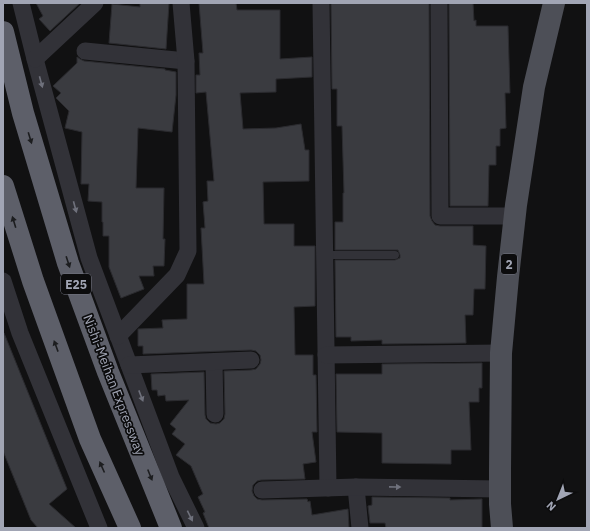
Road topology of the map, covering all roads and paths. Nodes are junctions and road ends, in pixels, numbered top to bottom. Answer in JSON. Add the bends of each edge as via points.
{"nodes":[{"id":1,"x":21,"y":3,"type":"edge"},
{"id":2,"x":95,"y":3,"type":"edge"},
{"id":3,"x":181,"y":3,"type":"edge"},
{"id":4,"x":321,"y":3,"type":"edge"},
{"id":5,"x":438,"y":3,"type":"edge"},
{"id":6,"x":554,"y":3,"type":"edge"},
{"id":7,"x":3,"y":32,"type":"edge"},
{"id":8,"x":84,"y":51,"type":"dead end"},
{"id":9,"x":35,"y":59,"type":"junction"},
{"id":10,"x":186,"y":61,"type":"junction"},
{"id":11,"x":3,"y":186,"type":"edge"},
{"id":12,"x":514,"y":216,"type":"junction"},
{"id":13,"x":325,"y":255,"type":"junction"},
{"id":14,"x":395,"y":255,"type":"dead end"},
{"id":15,"x":3,"y":281,"type":"edge"},
{"id":16,"x":118,"y":336,"type":"junction"},
{"id":17,"x":501,"y":354,"type":"junction"},
{"id":18,"x":326,"y":355,"type":"junction"},
{"id":19,"x":251,"y":360,"type":"dead end"},
{"id":20,"x":214,"y":362,"type":"junction"},
{"id":21,"x":129,"y":365,"type":"junction"},
{"id":22,"x":215,"y":414,"type":"dead end"},
{"id":23,"x":356,"y":487,"type":"junction"},
{"id":24,"x":328,"y":488,"type":"junction"},
{"id":25,"x":500,"y":489,"type":"junction"},
{"id":26,"x":262,"y":490,"type":"dead end"},
{"id":27,"x":99,"y":528,"type":"edge"},
{"id":28,"x":130,"y":528,"type":"edge"},
{"id":29,"x":171,"y":528,"type":"edge"},
{"id":30,"x":196,"y":528,"type":"edge"},
{"id":31,"x":360,"y":528,"type":"edge"},
{"id":32,"x":502,"y":528,"type":"edge"}],
"edges":[{"from":1,"to":9,"type":"street"},
{"from":2,"to":9,"type":"street"},
{"from":3,"to":10,"type":"street"},
{"from":4,"to":13,"type":"street"},
{"from":5,"to":12,"type":"street","via":[[440,216]]},
{"from":6,"to":12,"type":"main road","number":"2","via":[[534,87]]},
{"from":7,"to":29,"type":"highway","name":"Nishi-Meihan Expressway","number":"E25","one_way":true,"via":[[23,113],[68,263],[108,372]]},
{"from":8,"to":10,"type":"street"},
{"from":9,"to":16,"type":"street","one_way":true,"via":[[89,258]]},
{"from":10,"to":16,"type":"street","via":[[188,250],[177,275]]},
{"from":28,"to":11,"type":"highway","one_way":true,"via":[[90,439],[33,281]]},
{"from":12,"to":17,"type":"main road","number":"2"},
{"from":13,"to":14,"type":"lane"},
{"from":13,"to":18,"type":"street"},
{"from":15,"to":27,"type":"street","via":[[20,334]]},
{"from":16,"to":21,"type":"street"},
{"from":17,"to":18,"type":"street"},
{"from":17,"to":25,"type":"main road","number":"2"},
{"from":18,"to":24,"type":"street"},
{"from":19,"to":20,"type":"street"},
{"from":20,"to":21,"type":"street"},
{"from":20,"to":22,"type":"street"},
{"from":21,"to":30,"type":"street","one_way":true,"via":[[171,477]]},
{"from":23,"to":24,"type":"street"},
{"from":23,"to":25,"type":"street","one_way":true},
{"from":23,"to":31,"type":"street"},
{"from":24,"to":26,"type":"street"},
{"from":25,"to":32,"type":"main road","number":"2"}]}
